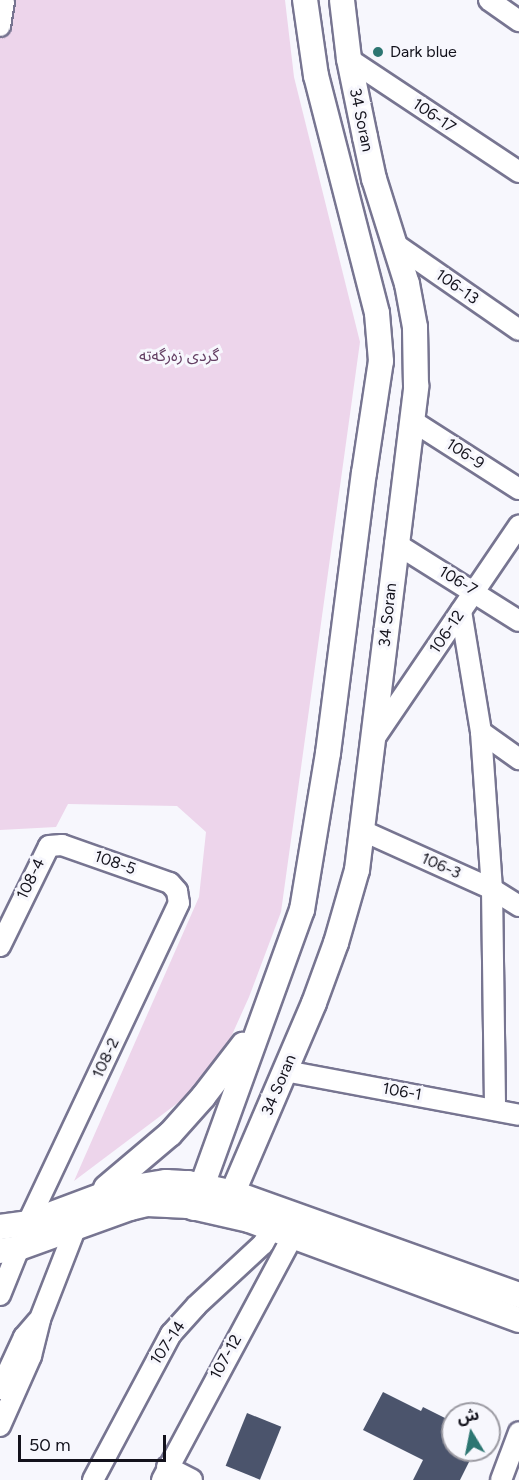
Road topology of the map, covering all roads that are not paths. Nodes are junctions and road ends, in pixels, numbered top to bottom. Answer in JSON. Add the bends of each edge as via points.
{"nodes":[{"id":1,"x":4,"y":0,"type":"edge"},
{"id":2,"x":305,"y":0,"type":"edge"},
{"id":3,"x":342,"y":0,"type":"edge"},
{"id":4,"x":489,"y":0,"type":"edge"},
{"id":5,"x":519,"y":21,"type":"edge"},
{"id":6,"x":0,"y":26,"type":"edge"},
{"id":7,"x":349,"y":59,"type":"junction"},
{"id":8,"x":519,"y":172,"type":"edge"},
{"id":9,"x":395,"y":244,"type":"junction"},
{"id":10,"x":519,"y":330,"type":"edge"},
{"id":11,"x":411,"y":420,"type":"junction"},
{"id":12,"x":519,"y":489,"type":"edge"},
{"id":13,"x":519,"y":526,"type":"edge"},
{"id":14,"x":395,"y":543,"type":"junction"},
{"id":15,"x":475,"y":591,"type":"junction"},
{"id":16,"x":461,"y":611,"type":"junction"},
{"id":17,"x":519,"y":621,"type":"edge"},
{"id":18,"x":481,"y":732,"type":"junction"},
{"id":19,"x":374,"y":739,"type":"junction"},
{"id":20,"x":519,"y":759,"type":"edge"},
{"id":21,"x":361,"y":830,"type":"junction"},
{"id":22,"x":49,"y":846,"type":"joint"},
{"id":23,"x":492,"y":890,"type":"junction"},
{"id":24,"x":177,"y":891,"type":"joint"},
{"id":25,"x":519,"y":906,"type":"edge"},
{"id":26,"x":0,"y":946,"type":"edge"},
{"id":27,"x":261,"y":1018,"type":"junction"},
{"id":28,"x":285,"y":1071,"type":"junction"},
{"id":29,"x":495,"y":1110,"type":"junction"},
{"id":30,"x":519,"y":1115,"type":"edge"},
{"id":31,"x":201,"y":1185,"type":"junction"},
{"id":32,"x":95,"y":1197,"type":"junction"},
{"id":33,"x":229,"y":1203,"type":"junction"},
{"id":34,"x":194,"y":1208,"type":"junction"},
{"id":35,"x":28,"y":1223,"type":"junction"},
{"id":36,"x":0,"y":1227,"type":"edge"},
{"id":37,"x":75,"y":1229,"type":"junction"},
{"id":38,"x":283,"y":1232,"type":"junction"},
{"id":39,"x":9,"y":1249,"type":"edge"},
{"id":40,"x":0,"y":1295,"type":"edge"},
{"id":41,"x":519,"y":1295,"type":"edge"},
{"id":42,"x":40,"y":1319,"type":"junction"},
{"id":43,"x":519,"y":1320,"type":"edge"},
{"id":44,"x":0,"y":1389,"type":"edge"},
{"id":45,"x":0,"y":1426,"type":"edge"},
{"id":46,"x":519,"y":1432,"type":"edge"},
{"id":47,"x":165,"y":1474,"type":"edge"},
{"id":48,"x":93,"y":1480,"type":"edge"},
{"id":49,"x":192,"y":1480,"type":"edge"},
{"id":50,"x":501,"y":1480,"type":"edge"}],
"edges":[{"from":1,"to":6,"type":"street"},
{"from":2,"to":27,"type":"main road","name":"34 Soran","via":[[316,76],[377,313],[381,361],[313,859],[291,944]]},
{"from":3,"to":7,"type":"main road","name":"34 Soran"},
{"from":4,"to":5,"type":"street"},
{"from":7,"to":8,"type":"street","name":"106-17"},
{"from":7,"to":9,"type":"main road","name":"34 Soran","via":[[374,179]]},
{"from":9,"to":10,"type":"street","name":"106-13"},
{"from":9,"to":11,"type":"main road","name":"34 Soran","via":[[415,327],[416,386]]},
{"from":11,"to":12,"type":"street","name":"106-9"},
{"from":11,"to":14,"type":"main road","name":"34 Soran"},
{"from":13,"to":15,"type":"street","name":"106-12"},
{"from":14,"to":15,"type":"street","name":"106-7"},
{"from":14,"to":19,"type":"main road","name":"34 Soran"},
{"from":15,"to":16,"type":"street","name":"106-12"},
{"from":15,"to":17,"type":"street","name":"106-7"},
{"from":16,"to":18,"type":"street"},
{"from":16,"to":19,"type":"street","name":"106-12"},
{"from":18,"to":20,"type":"street"},
{"from":18,"to":23,"type":"street"},
{"from":19,"to":21,"type":"main road","name":"34 Soran"},
{"from":21,"to":23,"type":"street","name":"106-3"},
{"from":21,"to":28,"type":"main road","name":"34 Soran","via":[[357,870],[336,943]]},
{"from":22,"to":24,"type":"street","name":"108-5","via":[[62,845],[170,883]]},
{"from":22,"to":26,"type":"street","name":"108-4"},
{"from":23,"to":25,"type":"street","name":"106-3"},
{"from":23,"to":29,"type":"street"},
{"from":24,"to":35,"type":"street","name":"108-2","via":[[178,903]]},
{"from":27,"to":31,"type":"main road","name":"34 Soran"},
{"from":27,"to":32,"type":"main road","via":[[234,1059],[170,1134]]},
{"from":28,"to":29,"type":"street","name":"106-1"},
{"from":28,"to":33,"type":"main road","name":"34 Soran"},
{"from":29,"to":30,"type":"street","name":"106-1"},
{"from":31,"to":32,"type":"main road","via":[[139,1185]]},
{"from":31,"to":33,"type":"main road"},
{"from":31,"to":34,"type":"main road","name":"34 Soran"},
{"from":32,"to":35,"type":"main road"},
{"from":33,"to":34,"type":"main road"},
{"from":33,"to":38,"type":"main road"},
{"from":33,"to":41,"type":"main road"},
{"from":34,"to":37,"type":"main road","via":[[147,1204]]},
{"from":35,"to":36,"type":"main road"},
{"from":37,"to":39,"type":"main road"},
{"from":37,"to":42,"type":"street"},
{"from":38,"to":43,"type":"main road"},
{"from":38,"to":47,"type":"street","name":"107-12"},
{"from":38,"to":48,"type":"street","name":"107-14","via":[[196,1306],[171,1334]]},
{"from":39,"to":40,"type":"street"},
{"from":42,"to":44,"type":"street","via":[[24,1337]]},
{"from":42,"to":45,"type":"street","via":[[32,1356]]},
{"from":46,"to":50,"type":"street"},
{"from":47,"to":49,"type":"street"}]}
